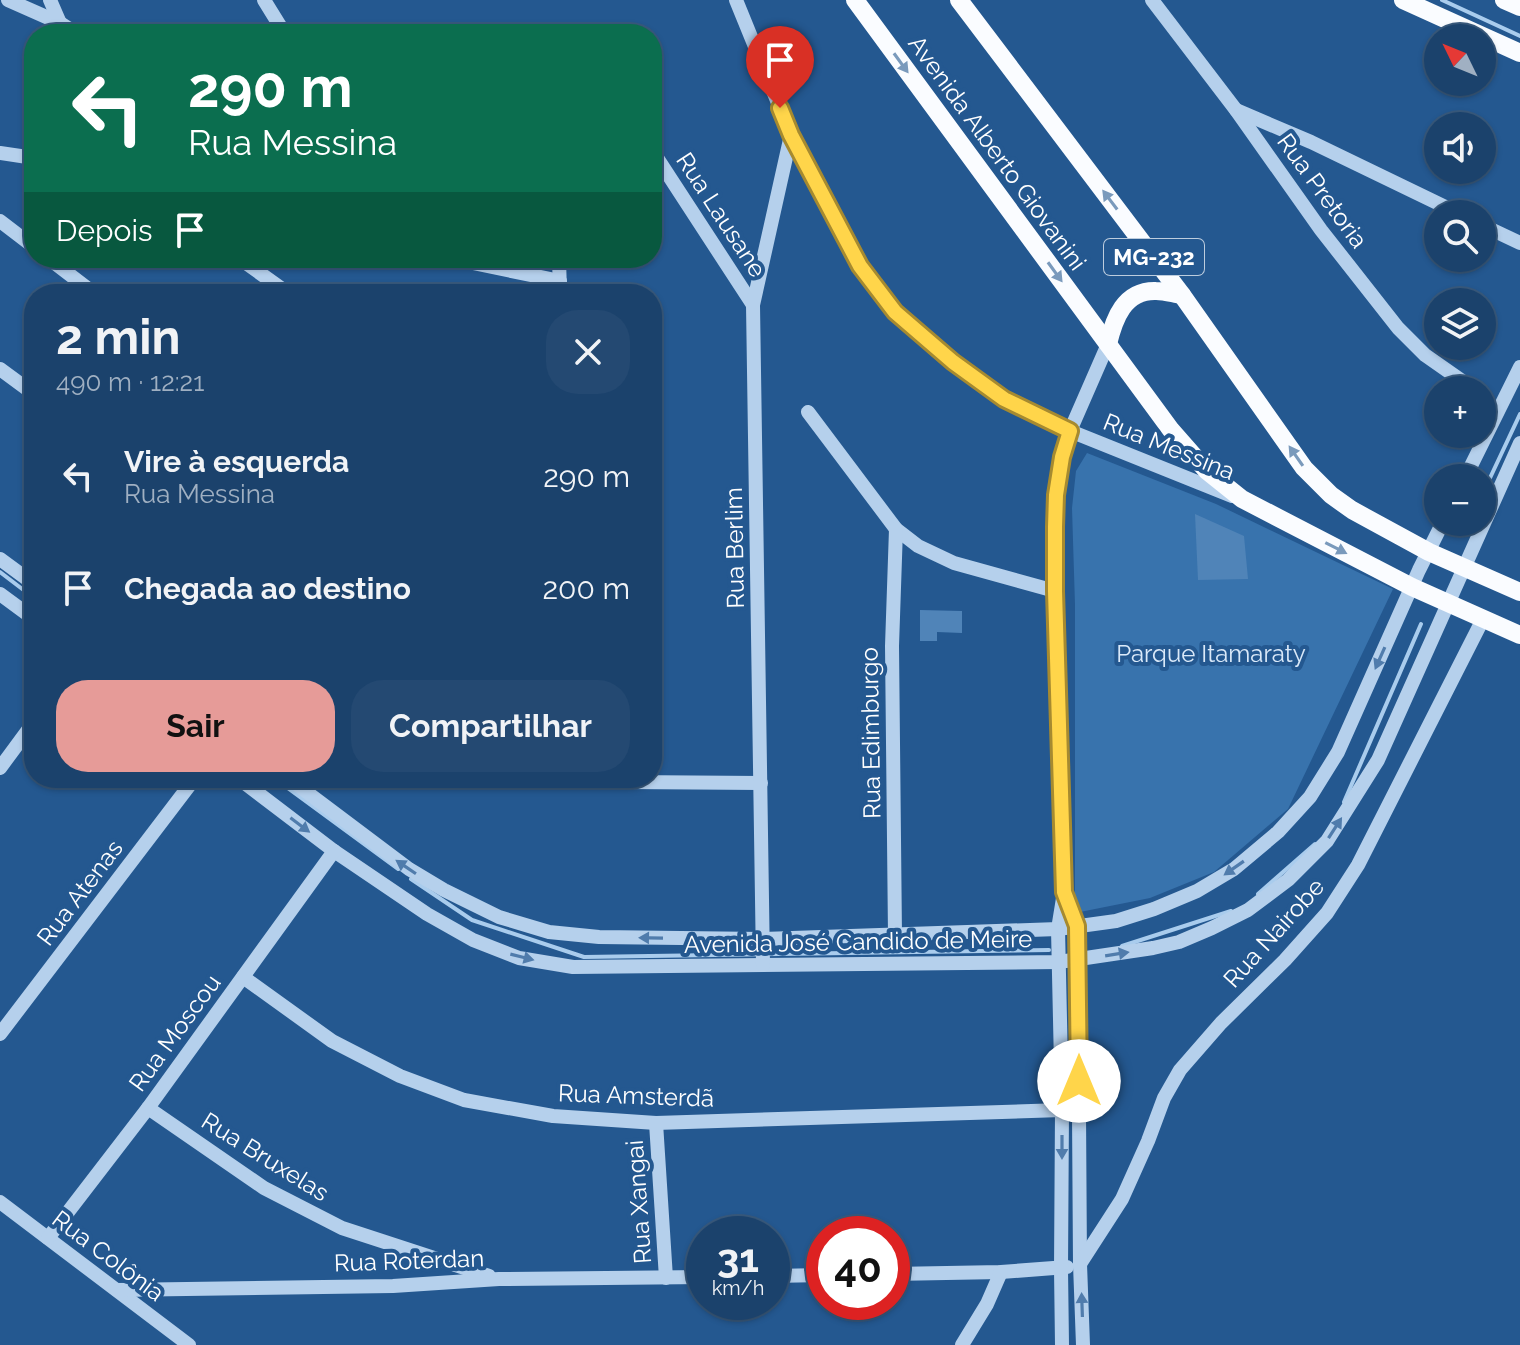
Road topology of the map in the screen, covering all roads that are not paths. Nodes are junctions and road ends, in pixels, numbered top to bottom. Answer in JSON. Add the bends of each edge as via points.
{"nodes":[{"id":1,"x":8,"y":0,"type":"edge"},
{"id":2,"x":50,"y":0,"type":"edge"},
{"id":3,"x":264,"y":0,"type":"edge"},
{"id":4,"x":736,"y":0,"type":"edge"},
{"id":5,"x":855,"y":0,"type":"edge"},
{"id":6,"x":959,"y":0,"type":"edge"},
{"id":7,"x":1152,"y":0,"type":"edge"},
{"id":8,"x":1403,"y":0,"type":"edge"},
{"id":9,"x":1504,"y":0,"type":"edge"},
{"id":10,"x":1520,"y":7,"type":"edge"},
{"id":11,"x":60,"y":23,"type":"joint"},
{"id":12,"x":279,"y":24,"type":"edge"},
{"id":13,"x":1520,"y":53,"type":"edge"},
{"id":14,"x":1236,"y":110,"type":"junction"},
{"id":15,"x":791,"y":135,"type":"junction"},
{"id":16,"x":0,"y":153,"type":"edge"},
{"id":17,"x":24,"y":157,"type":"edge"},
{"id":18,"x":662,"y":165,"type":"edge"},
{"id":19,"x":1431,"y":200,"type":"edge"},
{"id":20,"x":0,"y":221,"type":"edge"},
{"id":21,"x":1496,"y":232,"type":"edge"},
{"id":22,"x":24,"y":239,"type":"edge"},
{"id":23,"x":1520,"y":243,"type":"edge"},
{"id":24,"x":61,"y":268,"type":"edge"},
{"id":25,"x":253,"y":268,"type":"edge"},
{"id":26,"x":490,"y":268,"type":"edge"},
{"id":27,"x":82,"y":284,"type":"edge"},
{"id":28,"x":275,"y":284,"type":"edge"},
{"id":29,"x":549,"y":284,"type":"edge"},
{"id":30,"x":1182,"y":295,"type":"junction"},
{"id":31,"x":753,"y":305,"type":"junction"},
{"id":32,"x":1108,"y":344,"type":"junction"},
{"id":33,"x":1520,"y":367,"type":"edge"},
{"id":34,"x":0,"y":369,"type":"edge"},
{"id":35,"x":1455,"y":376,"type":"edge"},
{"id":36,"x":24,"y":387,"type":"edge"},
{"id":37,"x":1496,"y":403,"type":"edge"},
{"id":38,"x":1501,"y":406,"type":"junction"},
{"id":39,"x":808,"y":412,"type":"dead end"},
{"id":40,"x":1070,"y":431,"type":"junction"},
{"id":41,"x":1520,"y":443,"type":"edge"},
{"id":42,"x":1472,"y":464,"type":"edge"},
{"id":43,"x":1242,"y":499,"type":"junction"},
{"id":44,"x":896,"y":529,"type":"junction"},
{"id":45,"x":1436,"y":536,"type":"edge"},
{"id":46,"x":1429,"y":552,"type":"junction"},
{"id":47,"x":0,"y":559,"type":"edge"},
{"id":48,"x":1464,"y":566,"type":"junction"},
{"id":49,"x":24,"y":577,"type":"edge"},
{"id":50,"x":1412,"y":587,"type":"junction"},
{"id":51,"x":1055,"y":591,"type":"junction"},
{"id":52,"x":1520,"y":592,"type":"edge"},
{"id":53,"x":0,"y":594,"type":"edge"},
{"id":54,"x":1447,"y":603,"type":"junction"},
{"id":55,"x":24,"y":612,"type":"edge"},
{"id":56,"x":1483,"y":619,"type":"junction"},
{"id":57,"x":1520,"y":635,"type":"edge"},
{"id":58,"x":24,"y":736,"type":"edge"},
{"id":59,"x":0,"y":768,"type":"edge"},
{"id":60,"x":662,"y":782,"type":"edge"},
{"id":61,"x":761,"y":783,"type":"junction"},
{"id":62,"x":187,"y":788,"type":"edge"},
{"id":63,"x":251,"y":788,"type":"edge"},
{"id":64,"x":301,"y":788,"type":"edge"},
{"id":65,"x":334,"y":851,"type":"junction"},
{"id":66,"x":1064,"y":892,"type":"junction"},
{"id":67,"x":1077,"y":926,"type":"junction"},
{"id":68,"x":1058,"y":929,"type":"junction"},
{"id":69,"x":895,"y":936,"type":"junction"},
{"id":70,"x":763,"y":952,"type":"junction"},
{"id":71,"x":1078,"y":960,"type":"junction"},
{"id":72,"x":1059,"y":962,"type":"junction"},
{"id":73,"x":243,"y":977,"type":"junction"},
{"id":74,"x":0,"y":1034,"type":"edge"},
{"id":75,"x":148,"y":1108,"type":"junction"},
{"id":76,"x":1062,"y":1110,"type":"junction"},
{"id":77,"x":656,"y":1123,"type":"junction"},
{"id":78,"x":0,"y":1202,"type":"edge"},
{"id":79,"x":48,"y":1238,"type":"junction"},
{"id":80,"x":1080,"y":1264,"type":"junction"},
{"id":81,"x":1061,"y":1269,"type":"junction"},
{"id":82,"x":1001,"y":1272,"type":"junction"},
{"id":83,"x":910,"y":1274,"type":"edge"},
{"id":84,"x":686,"y":1277,"type":"edge"},
{"id":85,"x":666,"y":1278,"type":"junction"},
{"id":86,"x":499,"y":1279,"type":"junction"},
{"id":87,"x":117,"y":1290,"type":"junction"},
{"id":88,"x":967,"y":1342,"type":"edge"},
{"id":89,"x":189,"y":1345,"type":"edge"},
{"id":90,"x":1062,"y":1345,"type":"edge"},
{"id":91,"x":1083,"y":1345,"type":"edge"}],
"edges":[{"from":1,"to":11,"type":"street"},
{"from":2,"to":11,"type":"street"},
{"from":3,"to":12,"type":"street"},
{"from":4,"to":15,"type":"street","name":"Rua Messina"},
{"from":5,"to":32,"type":"main road","name":"Avenida Alberto Giovanini","one_way":true},
{"from":30,"to":6,"type":"main road","number":"MG-232","one_way":true},
{"from":7,"to":14,"type":"street","name":"Rua Pretoria"},
{"from":8,"to":13,"type":"main road"},
{"from":9,"to":10,"type":"main road"},
{"from":14,"to":19,"type":"street"},
{"from":14,"to":35,"type":"street","name":"Rua Pretoria","via":[[1398,328]]},
{"from":15,"to":31,"type":"street","name":"Rua Berlim"},
{"from":15,"to":40,"type":"street","name":"Rua Messina","via":[[860,266],[895,312],[1004,399]]},
{"from":16,"to":17,"type":"street"},
{"from":18,"to":31,"type":"street","name":"Rua Lausane"},
{"from":20,"to":22,"type":"street"},
{"from":21,"to":23,"type":"street"},
{"from":24,"to":27,"type":"street"},
{"from":25,"to":28,"type":"street"},
{"from":26,"to":29,"type":"street"},
{"from":30,"to":32,"type":"main road","via":[[1142,292],[1127,301],[1114,319]]},
{"from":46,"to":30,"type":"main road","number":"MG-232","one_way":true,"via":[[1352,510],[1304,468]]},
{"from":31,"to":61,"type":"street","name":"Rua Berlim"},
{"from":32,"to":40,"type":"street"},
{"from":32,"to":43,"type":"main road","name":"Avenida Alberto Giovanini","via":[[1171,430],[1207,471]]},
{"from":33,"to":38,"type":"street"},
{"from":34,"to":36,"type":"street"},
{"from":37,"to":38,"type":"street"},
{"from":38,"to":42,"type":"street"},
{"from":39,"to":44,"type":"street"},
{"from":40,"to":43,"type":"street","name":"Rua Messina"},
{"from":40,"to":51,"type":"street","via":[[1056,495]]},
{"from":41,"to":48,"type":"street","name":"Avenida José Candido de Meire"},
{"from":43,"to":50,"type":"main road","name":"Avenida Alberto Giovanini","one_way":true},
{"from":44,"to":51,"type":"street","via":[[954,563]]},
{"from":44,"to":69,"type":"street","name":"Rua Edimburgo"},
{"from":45,"to":46,"type":"street","name":"Avenida José Candido de Meire"},
{"from":46,"to":48,"type":"main road","number":"MG-232"},
{"from":46,"to":50,"type":"street","name":"Avenida José Candido de Meire"},
{"from":47,"to":49,"type":"street"},
{"from":48,"to":52,"type":"main road","number":"MG-232"},
{"from":48,"to":54,"type":"street","name":"Avenida José Candido de Meire"},
{"from":50,"to":54,"type":"main road","name":"Avenida Alberto Giovanini"},
{"from":50,"to":67,"type":"street","name":"Avenida José Candido de Meire","one_way":true,"via":[[1338,752],[1310,797],[1278,832],[1234,869],[1197,891],[1116,921]]},
{"from":51,"to":66,"type":"street"},
{"from":53,"to":55,"type":"street"},
{"from":54,"to":56,"type":"main road","name":"Avenida Alberto Giovanini"},
{"from":71,"to":54,"type":"street","name":"Avenida José Candido de Meire","one_way":true,"via":[[1179,942],[1248,910],[1288,880],[1327,841],[1378,760]]},
{"from":56,"to":57,"type":"main road","name":"Avenida Alberto Giovanini"},
{"from":56,"to":80,"type":"street","name":"Rua Nairobe","via":[[1358,865],[1327,913],[1180,1070],[1122,1199]]},
{"from":58,"to":59,"type":"street"},
{"from":60,"to":61,"type":"street"},
{"from":61,"to":70,"type":"street","name":"Rua Berlim"},
{"from":62,"to":74,"type":"street","name":"Rua Atenas"},
{"from":63,"to":65,"type":"street","name":"Avenida José Candido de Meire","one_way":true},
{"from":70,"to":64,"type":"street","name":"Avenida José Candido de Meire","one_way":true,"via":[[549,932],[499,917],[409,869]]},
{"from":65,"to":70,"type":"street","name":"Avenida José Candido de Meire","one_way":true,"via":[[427,914],[519,958],[573,967]]},
{"from":65,"to":73,"type":"street","name":"Rua Moscou"},
{"from":66,"to":67,"type":"street"},
{"from":66,"to":68,"type":"street"},
{"from":67,"to":68,"type":"street","name":"Avenida José Candido de Meire"},
{"from":67,"to":71,"type":"street"},
{"from":68,"to":69,"type":"street","name":"Avenida José Candido de Meire"},
{"from":68,"to":72,"type":"street"},
{"from":69,"to":70,"type":"street","name":"Avenida José Candido de Meire"},
{"from":70,"to":72,"type":"street","name":"Avenida José Candido de Meire"},
{"from":71,"to":72,"type":"street","name":"Avenida José Candido de Meire"},
{"from":71,"to":80,"type":"street"},
{"from":72,"to":76,"type":"street"},
{"from":73,"to":75,"type":"street","name":"Rua Moscou"},
{"from":73,"to":77,"type":"street","name":"Rua Amsterdã","via":[[332,1041],[400,1076],[464,1100],[553,1116]]},
{"from":75,"to":79,"type":"street","name":"Rua Moscou"},
{"from":75,"to":86,"type":"street","name":"Rua Bruxelas","via":[[264,1188],[342,1228]]},
{"from":76,"to":77,"type":"street","name":"Rua Amsterdã"},
{"from":76,"to":81,"type":"street","one_way":true},
{"from":77,"to":85,"type":"street","name":"Rua Xangai"},
{"from":78,"to":79,"type":"street","name":"Rua Colônia"},
{"from":79,"to":87,"type":"street","name":"Rua Colônia"},
{"from":80,"to":81,"type":"street"},
{"from":91,"to":80,"type":"street","one_way":true},
{"from":81,"to":82,"type":"street"},
{"from":81,"to":90,"type":"street"},
{"from":82,"to":83,"type":"street"},
{"from":82,"to":88,"type":"street"},
{"from":84,"to":85,"type":"street","name":"Rua Roterdan"},
{"from":85,"to":86,"type":"street","name":"Rua Roterdan"},
{"from":86,"to":87,"type":"street","name":"Rua Roterdan"},
{"from":87,"to":89,"type":"street","name":"Rua Colônia"}]}
